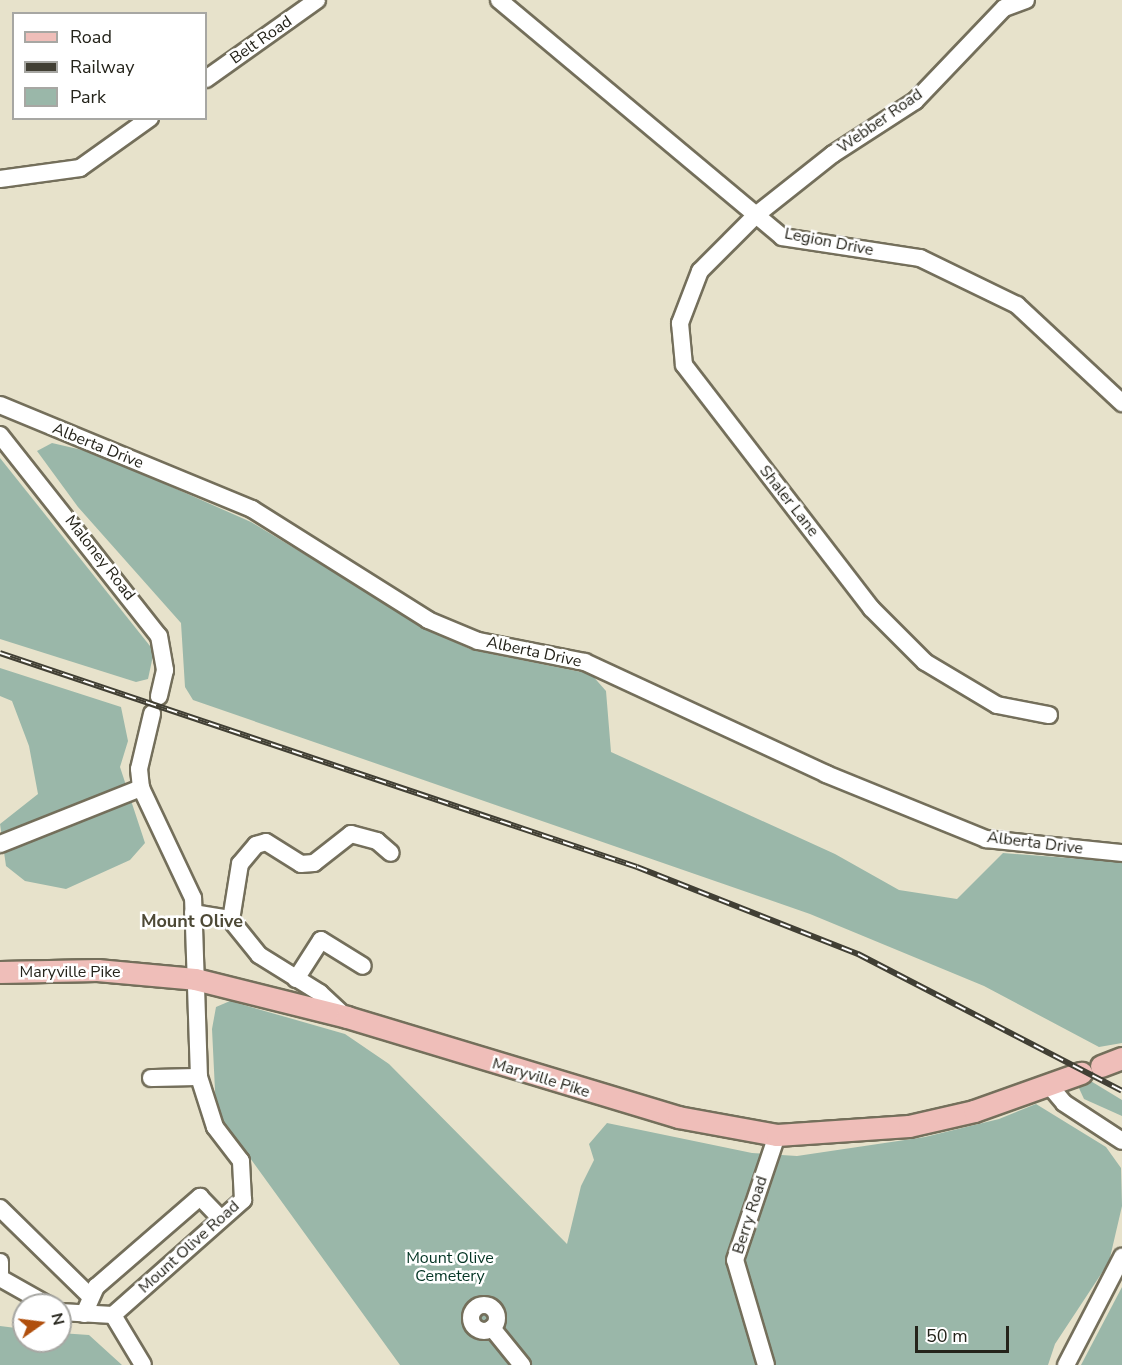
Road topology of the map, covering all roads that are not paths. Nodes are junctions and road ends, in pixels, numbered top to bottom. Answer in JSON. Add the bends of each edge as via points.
{"nodes":[{"id":1,"x":317,"y":0,"type":"edge"},
{"id":2,"x":499,"y":0,"type":"edge"},
{"id":3,"x":1026,"y":0,"type":"edge"},
{"id":4,"x":207,"y":78,"type":"edge"},
{"id":5,"x":147,"y":120,"type":"edge"},
{"id":6,"x":0,"y":179,"type":"edge"},
{"id":7,"x":756,"y":215,"type":"junction"},
{"id":8,"x":1122,"y":403,"type":"edge"},
{"id":9,"x":0,"y":405,"type":"edge"},
{"id":10,"x":0,"y":435,"type":"edge"},
{"id":11,"x":159,"y":696,"type":"dead end"},
{"id":12,"x":152,"y":714,"type":"dead end"},
{"id":13,"x":1049,"y":715,"type":"dead end"},
{"id":14,"x":141,"y":788,"type":"junction"},
{"id":15,"x":0,"y":844,"type":"edge"},
{"id":16,"x":391,"y":853,"type":"dead end"},
{"id":17,"x":1122,"y":853,"type":"edge"},
{"id":18,"x":193,"y":913,"type":"junction"},
{"id":19,"x":231,"y":920,"type":"junction"},
{"id":20,"x":363,"y":966,"type":"dead end"},
{"id":21,"x":0,"y":972,"type":"edge"},
{"id":22,"x":195,"y":979,"type":"junction"},
{"id":23,"x":296,"y":979,"type":"junction"},
{"id":24,"x":347,"y":1017,"type":"junction"},
{"id":25,"x":1122,"y":1058,"type":"edge"},
{"id":26,"x":1101,"y":1066,"type":"dead end"},
{"id":27,"x":1082,"y":1073,"type":"dead end"},
{"id":28,"x":199,"y":1077,"type":"junction"},
{"id":29,"x":151,"y":1078,"type":"dead end"},
{"id":30,"x":1049,"y":1085,"type":"junction"},
{"id":31,"x":777,"y":1135,"type":"junction"},
{"id":32,"x":1122,"y":1141,"type":"edge"},
{"id":33,"x":0,"y":1208,"type":"edge"},
{"id":34,"x":221,"y":1219,"type":"junction"},
{"id":35,"x":1122,"y":1257,"type":"edge"},
{"id":36,"x":0,"y":1262,"type":"edge"},
{"id":37,"x":0,"y":1273,"type":"edge"},
{"id":38,"x":0,"y":1278,"type":"edge"},
{"id":39,"x":27,"y":1293,"type":"edge"},
{"id":40,"x":91,"y":1297,"type":"junction"},
{"id":41,"x":72,"y":1313,"type":"edge"},
{"id":42,"x":84,"y":1314,"type":"junction"},
{"id":43,"x":113,"y":1315,"type":"junction"},
{"id":44,"x":143,"y":1365,"type":"edge"},
{"id":45,"x":512,"y":1365,"type":"edge"},
{"id":46,"x":522,"y":1365,"type":"edge"},
{"id":47,"x":766,"y":1365,"type":"edge"},
{"id":48,"x":1066,"y":1365,"type":"edge"}],
"edges":[{"from":1,"to":4,"type":"street","name":"Belt Road"},
{"from":2,"to":7,"type":"street","name":"Legion Drive"},
{"from":3,"to":7,"type":"street","name":"Webber Road","via":[[1004,8],[915,101],[833,154]]},
{"from":5,"to":6,"type":"street","via":[[80,168]]},
{"from":7,"to":8,"type":"street","name":"Legion Drive","via":[[782,237],[920,258],[1017,305]]},
{"from":7,"to":13,"type":"street","name":"Shaler Lane","via":[[700,270],[680,323],[684,365],[871,608],[925,662],[996,705]]},
{"from":9,"to":17,"type":"street","name":"Alberta Drive","via":[[252,509],[428,620],[478,641],[585,662],[826,774],[986,839]]},
{"from":10,"to":11,"type":"street","name":"Maloney Road","via":[[159,636],[165,670]]},
{"from":12,"to":14,"type":"street","via":[[139,769]]},
{"from":14,"to":15,"type":"street"},
{"from":14,"to":18,"type":"street","via":[[186,879]]},
{"from":16,"to":19,"type":"street","via":[[377,841],[351,834],[314,863],[301,864],[266,842],[256,845],[240,864]]},
{"from":18,"to":19,"type":"street"},
{"from":18,"to":22,"type":"street"},
{"from":19,"to":23,"type":"street","via":[[259,955]]},
{"from":20,"to":23,"type":"street","via":[[321,940]]},
{"from":21,"to":22,"type":"main road","name":"Maryville Pike","via":[[97,970]]},
{"from":22,"to":24,"type":"main road","name":"Maryville Pike"},
{"from":22,"to":28,"type":"street","name":"Mount Olive Road"},
{"from":23,"to":24,"type":"street"},
{"from":24,"to":31,"type":"main road","name":"Maryville Pike","via":[[678,1117]]},
{"from":25,"to":26,"type":"main road"},
{"from":27,"to":30,"type":"main road","name":"Maryville Pike"},
{"from":28,"to":29,"type":"street"},
{"from":28,"to":34,"type":"street","name":"Mount Olive Road","via":[[215,1127],[241,1161],[243,1200]]},
{"from":30,"to":31,"type":"main road","name":"Maryville Pike","via":[[909,1126]]},
{"from":30,"to":32,"type":"street","via":[[1064,1103]]},
{"from":31,"to":47,"type":"street","name":"Berry Road","via":[[735,1260]]},
{"from":33,"to":40,"type":"street"},
{"from":34,"to":40,"type":"street","via":[[201,1197],[96,1287]]},
{"from":34,"to":43,"type":"street","name":"Mount Olive Road"},
{"from":35,"to":48,"type":"street"},
{"from":36,"to":37,"type":"street"},
{"from":38,"to":39,"type":"street"},
{"from":40,"to":42,"type":"street"},
{"from":41,"to":42,"type":"street"},
{"from":42,"to":43,"type":"street"},
{"from":43,"to":44,"type":"street"},
{"from":45,"to":46,"type":"street","via":[[492,1328]]}]}
